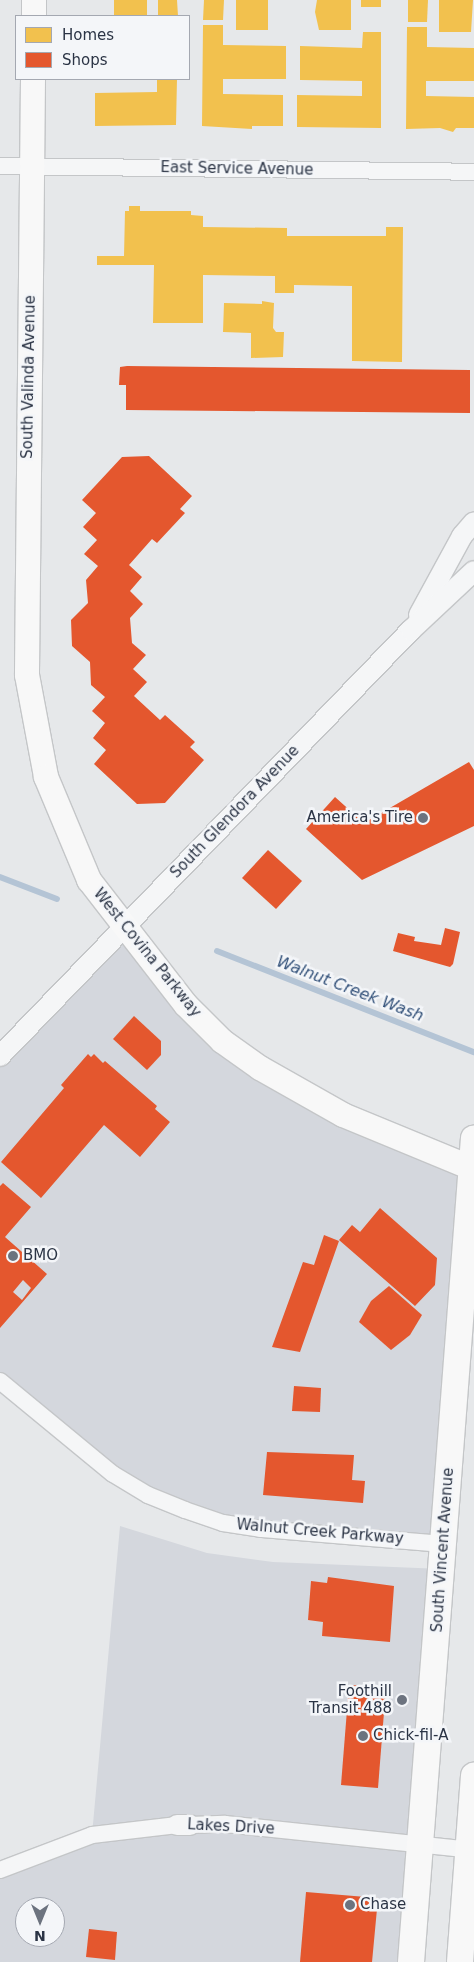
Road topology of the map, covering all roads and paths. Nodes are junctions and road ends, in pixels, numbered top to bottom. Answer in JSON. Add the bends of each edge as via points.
{"nodes":[{"id":1,"x":34,"y":0,"type":"edge"},
{"id":2,"x":34,"y":15,"type":"edge"},
{"id":3,"x":33,"y":80,"type":"edge"},
{"id":4,"x":0,"y":166,"type":"edge"},
{"id":5,"x":32,"y":166,"type":"junction"},
{"id":6,"x":474,"y":172,"type":"edge"},
{"id":7,"x":474,"y":522,"type":"edge"},
{"id":8,"x":474,"y":571,"type":"edge"},
{"id":9,"x":411,"y":630,"type":"junction"},
{"id":10,"x":27,"y":675,"type":"joint"},
{"id":11,"x":125,"y":929,"type":"junction"},
{"id":12,"x":0,"y":1056,"type":"edge"},
{"id":13,"x":474,"y":1138,"type":"edge"},
{"id":14,"x":473,"y":1169,"type":"edge"},
{"id":15,"x":0,"y":1381,"type":"edge"},
{"id":16,"x":444,"y":1544,"type":"junction"},
{"id":17,"x":474,"y":1776,"type":"edge"},
{"id":18,"x":422,"y":1843,"type":"junction"},
{"id":19,"x":472,"y":1848,"type":"edge"},
{"id":20,"x":0,"y":1870,"type":"edge"},
{"id":21,"x":411,"y":1962,"type":"edge"},
{"id":22,"x":460,"y":1962,"type":"edge"}],
"edges":[{"from":1,"to":2,"type":"main road"},
{"from":3,"to":5,"type":"main road","name":"South Valinda Avenue"},
{"from":4,"to":5,"type":"street","name":"East Service Avenue"},
{"from":5,"to":6,"type":"street","name":"East Service Avenue"},
{"from":5,"to":10,"type":"main road","name":"South Valinda Avenue"},
{"from":7,"to":9,"type":"street","via":[[462,536]]},
{"from":8,"to":9,"type":"street","name":"South Glendora Avenue"},
{"from":9,"to":11,"type":"street","name":"South Glendora Avenue"},
{"from":10,"to":11,"type":"main road","name":"West Covina Parkway","via":[[46,777],[89,880]]},
{"from":11,"to":12,"type":"street","name":"South Glendora Avenue"},
{"from":11,"to":14,"type":"main road","name":"West Covina Parkway","via":[[191,1010],[222,1041],[260,1068],[343,1115]]},
{"from":13,"to":14,"type":"main road","name":"South Vincent Avenue"},
{"from":14,"to":16,"type":"main road","name":"South Vincent Avenue"},
{"from":15,"to":16,"type":"street","name":"Walnut Creek Parkway","via":[[113,1474],[185,1510],[223,1523],[261,1529]]},
{"from":16,"to":18,"type":"main road","name":"South Vincent Avenue"},
{"from":17,"to":19,"type":"main road"},
{"from":18,"to":19,"type":"street","name":"Lakes Drive"},
{"from":18,"to":20,"type":"street","name":"Lakes Drive","via":[[225,1824],[183,1825],[92,1835]]},
{"from":18,"to":21,"type":"main road","name":"South Vincent Avenue"},
{"from":19,"to":22,"type":"main road"}]}
